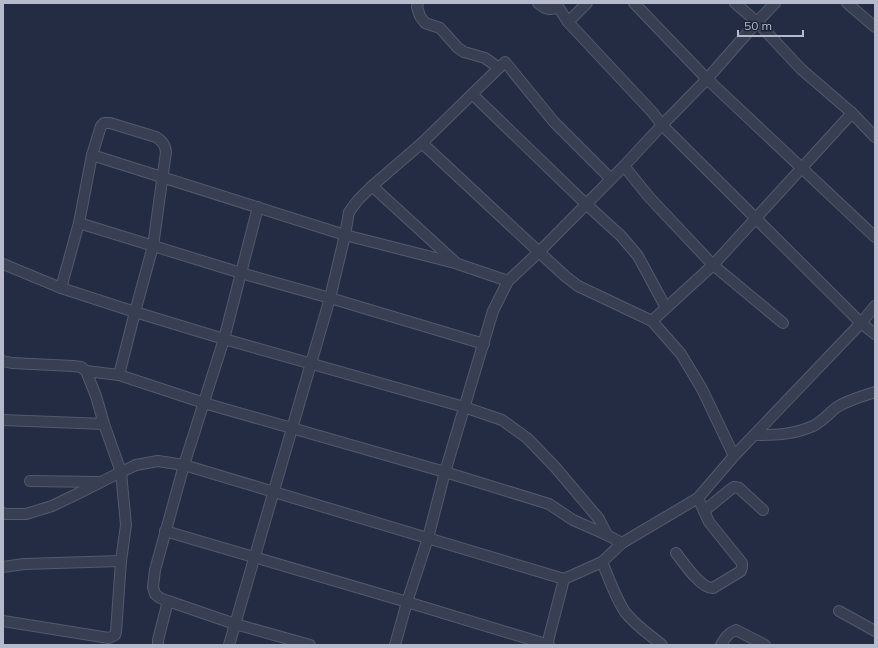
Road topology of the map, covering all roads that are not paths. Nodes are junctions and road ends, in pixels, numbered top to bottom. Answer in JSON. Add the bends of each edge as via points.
{"nodes":[{"id":1,"x":418,"y":3,"type":"edge"},
{"id":2,"x":538,"y":3,"type":"edge"},
{"id":3,"x":587,"y":3,"type":"edge"},
{"id":4,"x":634,"y":3,"type":"edge"},
{"id":5,"x":735,"y":3,"type":"edge"},
{"id":6,"x":775,"y":3,"type":"edge"},
{"id":7,"x":847,"y":3,"type":"edge"},
{"id":8,"x":568,"y":22,"type":"junction"},
{"id":9,"x":756,"y":22,"type":"junction"},
{"id":10,"x":875,"y":27,"type":"edge"},
{"id":11,"x":499,"y":68,"type":"junction"},
{"id":12,"x":708,"y":79,"type":"junction"},
{"id":13,"x":472,"y":94,"type":"junction"},
{"id":14,"x":852,"y":113,"type":"junction"},
{"id":15,"x":662,"y":125,"type":"junction"},
{"id":16,"x":875,"y":137,"type":"edge"},
{"id":17,"x":422,"y":143,"type":"junction"},
{"id":18,"x":92,"y":155,"type":"junction"},
{"id":19,"x":624,"y":166,"type":"junction"},
{"id":20,"x":802,"y":167,"type":"junction"},
{"id":21,"x":163,"y":178,"type":"junction"},
{"id":22,"x":611,"y":179,"type":"junction"},
{"id":23,"x":372,"y":186,"type":"junction"},
{"id":24,"x":586,"y":204,"type":"junction"},
{"id":25,"x":258,"y":207,"type":"junction"},
{"id":26,"x":756,"y":218,"type":"junction"},
{"id":27,"x":79,"y":223,"type":"junction"},
{"id":28,"x":345,"y":235,"type":"junction"},
{"id":29,"x":875,"y":237,"type":"edge"},
{"id":30,"x":153,"y":246,"type":"junction"},
{"id":31,"x":539,"y":252,"type":"junction"},
{"id":32,"x":455,"y":263,"type":"junction"},
{"id":33,"x":3,"y":264,"type":"edge"},
{"id":34,"x":713,"y":264,"type":"junction"},
{"id":35,"x":241,"y":273,"type":"junction"},
{"id":36,"x":508,"y":281,"type":"junction"},
{"id":37,"x":61,"y":288,"type":"junction"},
{"id":38,"x":330,"y":298,"type":"junction"},
{"id":39,"x":875,"y":306,"type":"edge"},
{"id":40,"x":666,"y":308,"type":"junction"},
{"id":41,"x":135,"y":312,"type":"junction"},
{"id":42,"x":652,"y":321,"type":"junction"},
{"id":43,"x":783,"y":323,"type":"dead end"},
{"id":44,"x":861,"y":323,"type":"junction"},
{"id":45,"x":875,"y":334,"type":"edge"},
{"id":46,"x":224,"y":339,"type":"junction"},
{"id":47,"x":484,"y":344,"type":"junction"},
{"id":48,"x":3,"y":361,"type":"edge"},
{"id":49,"x":312,"y":364,"type":"junction"},
{"id":50,"x":86,"y":371,"type":"junction"},
{"id":51,"x":119,"y":375,"type":"junction"},
{"id":52,"x":875,"y":392,"type":"edge"},
{"id":53,"x":204,"y":402,"type":"junction"},
{"id":54,"x":464,"y":407,"type":"junction"},
{"id":55,"x":3,"y":420,"type":"edge"},
{"id":56,"x":104,"y":424,"type":"junction"},
{"id":57,"x":292,"y":429,"type":"junction"},
{"id":58,"x":754,"y":435,"type":"junction"},
{"id":59,"x":734,"y":456,"type":"junction"},
{"id":60,"x":184,"y":465,"type":"junction"},
{"id":61,"x":121,"y":472,"type":"junction"},
{"id":62,"x":445,"y":472,"type":"junction"},
{"id":63,"x":30,"y":481,"type":"dead end"},
{"id":64,"x":100,"y":482,"type":"junction"},
{"id":65,"x":274,"y":492,"type":"junction"},
{"id":66,"x":698,"y":498,"type":"junction"},
{"id":67,"x":763,"y":510,"type":"dead end"},
{"id":68,"x":704,"y":511,"type":"junction"},
{"id":69,"x":3,"y":513,"type":"edge"},
{"id":70,"x":165,"y":531,"type":"junction"},
{"id":71,"x":607,"y":535,"type":"junction"},
{"id":72,"x":428,"y":538,"type":"junction"},
{"id":73,"x":622,"y":543,"type":"junction"},
{"id":74,"x":676,"y":552,"type":"dead end"},
{"id":75,"x":254,"y":558,"type":"junction"},
{"id":76,"x":121,"y":561,"type":"junction"},
{"id":77,"x":602,"y":562,"type":"junction"},
{"id":78,"x":3,"y":567,"type":"edge"},
{"id":79,"x":564,"y":579,"type":"junction"},
{"id":80,"x":168,"y":601,"type":"junction"},
{"id":81,"x":407,"y":602,"type":"junction"},
{"id":82,"x":840,"y":611,"type":"dead end"},
{"id":83,"x":3,"y":621,"type":"edge"},
{"id":84,"x":235,"y":624,"type":"junction"},
{"id":85,"x":875,"y":631,"type":"edge"},
{"id":86,"x":158,"y":645,"type":"edge"},
{"id":87,"x":229,"y":645,"type":"edge"},
{"id":88,"x":310,"y":645,"type":"edge"},
{"id":89,"x":395,"y":645,"type":"edge"},
{"id":90,"x":548,"y":645,"type":"edge"},
{"id":91,"x":662,"y":645,"type":"edge"},
{"id":92,"x":720,"y":645,"type":"edge"},
{"id":93,"x":765,"y":645,"type":"edge"}],
"edges":[{"from":1,"to":11,"type":"street","via":[[420,16],[425,23],[440,28],[464,52],[485,58]]},
{"from":2,"to":8,"type":"street","via":[[545,8],[559,8]]},
{"from":3,"to":8,"type":"street"},
{"from":4,"to":12,"type":"street"},
{"from":5,"to":9,"type":"street"},
{"from":6,"to":9,"type":"street"},
{"from":7,"to":10,"type":"street"},
{"from":8,"to":15,"type":"street"},
{"from":9,"to":12,"type":"street"},
{"from":9,"to":14,"type":"street","via":[[801,69]]},
{"from":11,"to":13,"type":"street"},
{"from":11,"to":22,"type":"street","via":[[505,62],[554,122]]},
{"from":12,"to":15,"type":"street"},
{"from":12,"to":20,"type":"street"},
{"from":13,"to":17,"type":"street"},
{"from":13,"to":24,"type":"street"},
{"from":14,"to":16,"type":"street"},
{"from":14,"to":20,"type":"street"},
{"from":15,"to":19,"type":"street"},
{"from":15,"to":26,"type":"street"},
{"from":17,"to":23,"type":"street"},
{"from":17,"to":31,"type":"street"},
{"from":18,"to":21,"type":"street"},
{"from":18,"to":21,"type":"street","via":[[104,123],[156,137],[162,141],[166,152]]},
{"from":18,"to":27,"type":"street"},
{"from":19,"to":22,"type":"street"},
{"from":19,"to":34,"type":"street","via":[[649,197]]},
{"from":20,"to":26,"type":"street"},
{"from":20,"to":29,"type":"street"},
{"from":21,"to":25,"type":"street"},
{"from":21,"to":30,"type":"street"},
{"from":22,"to":24,"type":"street"},
{"from":23,"to":28,"type":"street","via":[[349,212]]},
{"from":23,"to":32,"type":"street"},
{"from":24,"to":31,"type":"street"},
{"from":24,"to":40,"type":"street","via":[[621,236],[638,256]]},
{"from":25,"to":28,"type":"street"},
{"from":25,"to":35,"type":"street"},
{"from":26,"to":34,"type":"street"},
{"from":26,"to":44,"type":"street"},
{"from":27,"to":30,"type":"street"},
{"from":27,"to":37,"type":"street"},
{"from":28,"to":32,"type":"street"},
{"from":28,"to":38,"type":"street"},
{"from":30,"to":35,"type":"street"},
{"from":30,"to":41,"type":"street"},
{"from":31,"to":36,"type":"street"},
{"from":31,"to":42,"type":"street","via":[[578,286]]},
{"from":32,"to":36,"type":"street"},
{"from":33,"to":37,"type":"street"},
{"from":34,"to":40,"type":"street"},
{"from":34,"to":43,"type":"street"},
{"from":35,"to":38,"type":"street"},
{"from":35,"to":46,"type":"street"},
{"from":36,"to":47,"type":"street","via":[[494,311]]},
{"from":37,"to":41,"type":"street"},
{"from":38,"to":47,"type":"street"},
{"from":38,"to":49,"type":"street"},
{"from":39,"to":44,"type":"street"},
{"from":40,"to":42,"type":"street"},
{"from":41,"to":46,"type":"street"},
{"from":41,"to":51,"type":"street"},
{"from":42,"to":59,"type":"street","via":[[681,354],[702,389]]},
{"from":44,"to":45,"type":"street"},
{"from":44,"to":58,"type":"street"},
{"from":46,"to":49,"type":"street"},
{"from":46,"to":53,"type":"street"},
{"from":47,"to":54,"type":"street"},
{"from":48,"to":50,"type":"street","via":[[82,367]]},
{"from":49,"to":54,"type":"street"},
{"from":49,"to":57,"type":"street"},
{"from":50,"to":51,"type":"street"},
{"from":50,"to":56,"type":"street"},
{"from":51,"to":53,"type":"street"},
{"from":52,"to":58,"type":"street","via":[[838,407],[814,426],[788,434]]},
{"from":53,"to":57,"type":"street"},
{"from":53,"to":60,"type":"street"},
{"from":54,"to":62,"type":"street"},
{"from":54,"to":71,"type":"street","via":[[502,420],[527,438],[599,519]]},
{"from":55,"to":56,"type":"street"},
{"from":56,"to":61,"type":"street"},
{"from":57,"to":62,"type":"street"},
{"from":57,"to":65,"type":"street"},
{"from":58,"to":59,"type":"street"},
{"from":59,"to":66,"type":"street"},
{"from":60,"to":61,"type":"street","via":[[158,461],[136,465]]},
{"from":60,"to":65,"type":"street"},
{"from":60,"to":70,"type":"street"},
{"from":61,"to":64,"type":"street"},
{"from":61,"to":76,"type":"street","via":[[126,525]]},
{"from":62,"to":71,"type":"street","via":[[549,504],[573,520]]},
{"from":62,"to":72,"type":"street"},
{"from":63,"to":64,"type":"street"},
{"from":64,"to":69,"type":"street","via":[[52,506],[26,514]]},
{"from":65,"to":72,"type":"street"},
{"from":65,"to":75,"type":"street"},
{"from":66,"to":68,"type":"street"},
{"from":66,"to":73,"type":"street"},
{"from":67,"to":68,"type":"street","via":[[740,488],[734,487]]},
{"from":68,"to":74,"type":"street","via":[[709,522],[742,563],[741,571],[710,589],[696,578]]},
{"from":70,"to":75,"type":"street"},
{"from":70,"to":80,"type":"street","via":[[153,587],[160,598]]},
{"from":71,"to":73,"type":"street"},
{"from":72,"to":79,"type":"street"},
{"from":72,"to":81,"type":"street"},
{"from":73,"to":77,"type":"street"},
{"from":75,"to":81,"type":"street"},
{"from":75,"to":84,"type":"street"},
{"from":76,"to":78,"type":"street"},
{"from":76,"to":83,"type":"street","via":[[116,632],[112,637]]},
{"from":77,"to":79,"type":"street"},
{"from":77,"to":91,"type":"street","via":[[619,603],[626,613]]},
{"from":79,"to":90,"type":"street"},
{"from":80,"to":84,"type":"street"},
{"from":80,"to":86,"type":"street"},
{"from":81,"to":89,"type":"street"},
{"from":81,"to":90,"type":"street"},
{"from":82,"to":85,"type":"street"},
{"from":84,"to":87,"type":"street"},
{"from":84,"to":88,"type":"street"},
{"from":92,"to":93,"type":"street","via":[[730,632],[736,630]]}]}
